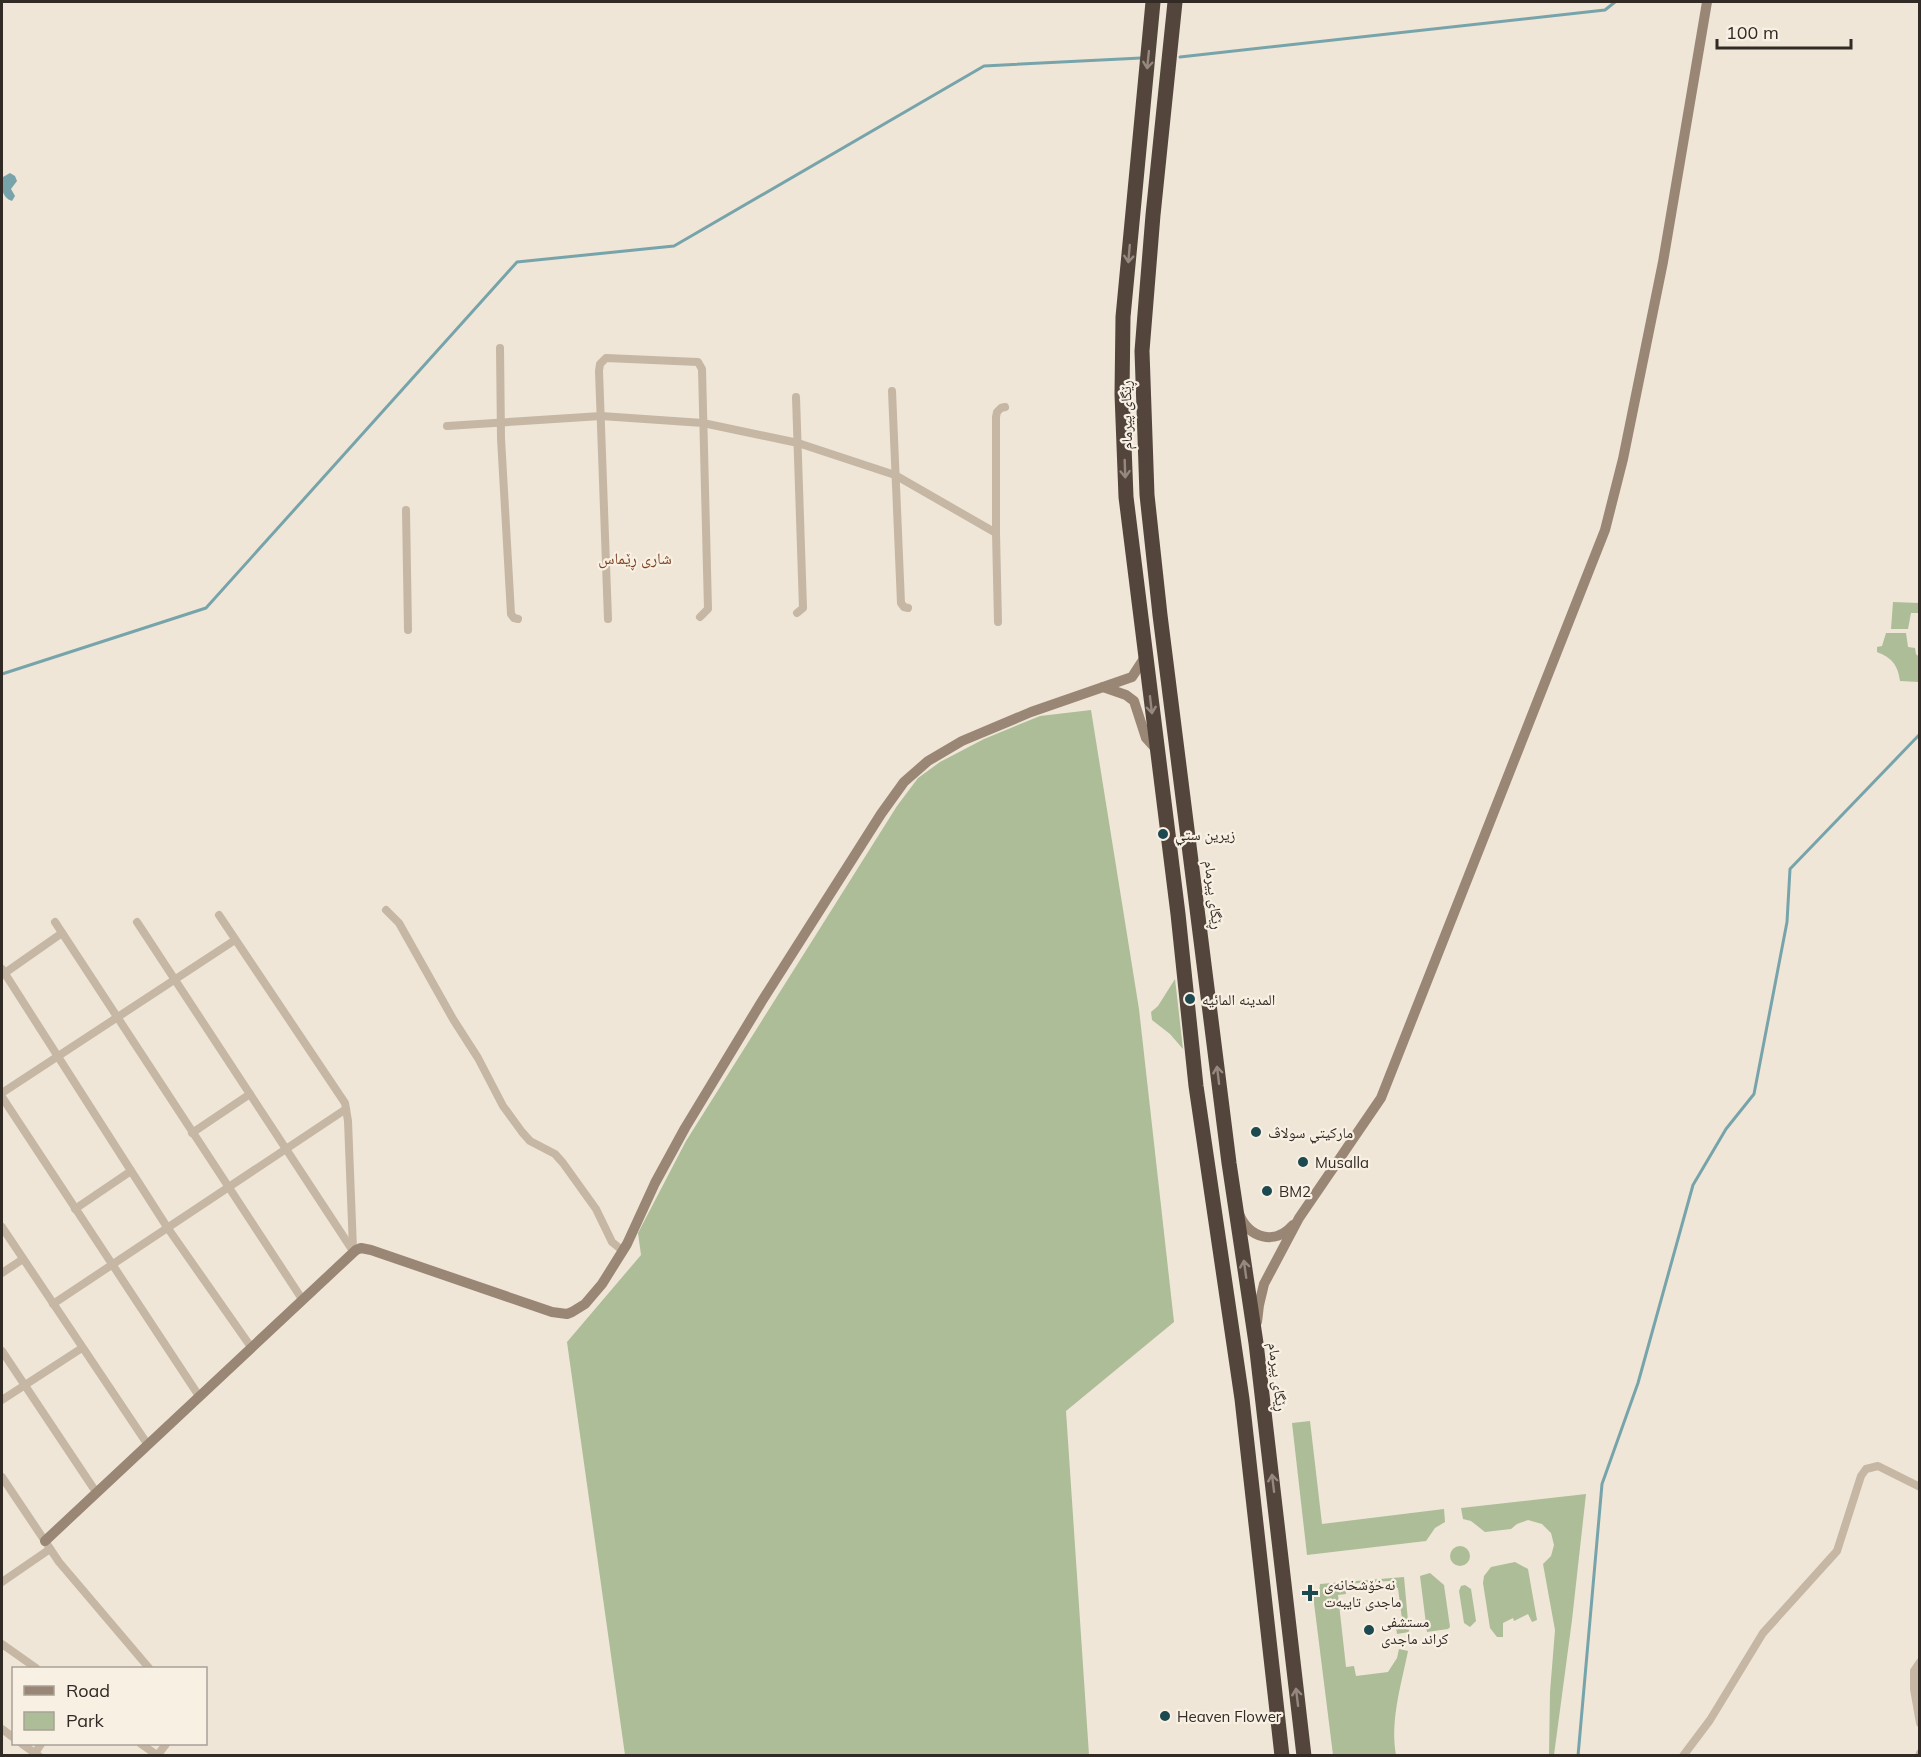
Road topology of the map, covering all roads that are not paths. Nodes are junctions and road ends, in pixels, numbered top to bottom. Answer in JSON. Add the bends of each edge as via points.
{"nodes":[{"id":1,"x":1153,"y":2,"type":"edge"},
{"id":2,"x":1175,"y":2,"type":"edge"},
{"id":3,"x":1707,"y":2,"type":"edge"},
{"id":4,"x":500,"y":348,"type":"dead end"},
{"id":5,"x":892,"y":391,"type":"dead end"},
{"id":6,"x":796,"y":397,"type":"dead end"},
{"id":7,"x":1005,"y":407,"type":"dead end"},
{"id":8,"x":601,"y":416,"type":"junction"},
{"id":9,"x":501,"y":423,"type":"junction"},
{"id":10,"x":703,"y":423,"type":"junction"},
{"id":11,"x":447,"y":426,"type":"dead end"},
{"id":12,"x":798,"y":442,"type":"junction"},
{"id":13,"x":896,"y":475,"type":"junction"},
{"id":14,"x":406,"y":510,"type":"dead end"},
{"id":15,"x":996,"y":533,"type":"junction"},
{"id":16,"x":909,"y":608,"type":"dead end"},
{"id":17,"x":797,"y":613,"type":"dead end"},
{"id":18,"x":700,"y":616,"type":"dead end"},
{"id":19,"x":518,"y":619,"type":"dead end"},
{"id":20,"x":608,"y":619,"type":"dead end"},
{"id":21,"x":998,"y":622,"type":"dead end"},
{"id":22,"x":408,"y":630,"type":"dead end"},
{"id":23,"x":1145,"y":657,"type":"junction"},
{"id":24,"x":1103,"y":687,"type":"junction"},
{"id":25,"x":1156,"y":749,"type":"junction"},
{"id":26,"x":386,"y":910,"type":"dead end"},
{"id":27,"x":219,"y":915,"type":"dead end"},
{"id":28,"x":55,"y":922,"type":"dead end"},
{"id":29,"x":136,"y":922,"type":"dead end"},
{"id":30,"x":62,"y":933,"type":"junction"},
{"id":31,"x":235,"y":940,"type":"junction"},
{"id":32,"x":2,"y":972,"type":"edge"},
{"id":33,"x":174,"y":980,"type":"junction"},
{"id":34,"x":117,"y":1018,"type":"junction"},
{"id":35,"x":1212,"y":1025,"type":"junction"},
{"id":36,"x":1190,"y":1036,"type":"junction"},
{"id":37,"x":59,"y":1057,"type":"junction"},
{"id":38,"x":250,"y":1094,"type":"junction"},
{"id":39,"x":2,"y":1095,"type":"edge"},
{"id":40,"x":346,"y":1109,"type":"junction"},
{"id":41,"x":192,"y":1133,"type":"junction"},
{"id":42,"x":288,"y":1148,"type":"junction"},
{"id":43,"x":131,"y":1171,"type":"junction"},
{"id":44,"x":229,"y":1188,"type":"junction"},
{"id":45,"x":1235,"y":1204,"type":"junction"},
{"id":46,"x":75,"y":1209,"type":"junction"},
{"id":47,"x":1299,"y":1218,"type":"junction"},
{"id":48,"x":2,"y":1227,"type":"edge"},
{"id":49,"x":168,"y":1227,"type":"junction"},
{"id":50,"x":353,"y":1251,"type":"junction"},
{"id":51,"x":623,"y":1251,"type":"junction"},
{"id":52,"x":23,"y":1258,"type":"junction"},
{"id":53,"x":111,"y":1264,"type":"junction"},
{"id":54,"x":2,"y":1273,"type":"edge"},
{"id":55,"x":302,"y":1299,"type":"junction"},
{"id":56,"x":53,"y":1304,"type":"junction"},
{"id":57,"x":1256,"y":1343,"type":"junction"},
{"id":58,"x":251,"y":1347,"type":"junction"},
{"id":59,"x":82,"y":1348,"type":"junction"},
{"id":60,"x":2,"y":1352,"type":"edge"},
{"id":61,"x":24,"y":1385,"type":"junction"},
{"id":62,"x":199,"y":1396,"type":"junction"},
{"id":63,"x":2,"y":1400,"type":"edge"},
{"id":64,"x":148,"y":1445,"type":"junction"},
{"id":65,"x":2,"y":1477,"type":"edge"},
{"id":66,"x":1920,"y":1487,"type":"edge"},
{"id":67,"x":96,"y":1492,"type":"junction"},
{"id":68,"x":1277,"y":1516,"type":"junction"},
{"id":69,"x":1256,"y":1519,"type":"junction"},
{"id":70,"x":47,"y":1545,"type":"junction"},
{"id":71,"x":2,"y":1582,"type":"edge"},
{"id":72,"x":2,"y":1644,"type":"edge"},
{"id":73,"x":1920,"y":1662,"type":"edge"},
{"id":74,"x":35,"y":1667,"type":"edge"},
{"id":75,"x":148,"y":1667,"type":"edge"},
{"id":76,"x":1920,"y":1723,"type":"edge"},
{"id":77,"x":144,"y":1745,"type":"edge"},
{"id":78,"x":157,"y":1755,"type":"edge"},
{"id":79,"x":1282,"y":1755,"type":"edge"},
{"id":80,"x":1304,"y":1755,"type":"edge"},
{"id":81,"x":1683,"y":1755,"type":"edge"}],
"edges":[{"from":1,"to":23,"type":"highway","name":"ڕێگای پیرمام","one_way":true,"via":[[1123,328],[1125,497]]},
{"from":2,"to":35,"type":"highway","name":"ڕێگای پیرمام","via":[[1142,351],[1144,453],[1160,615]]},
{"from":3,"to":47,"type":"street","via":[[1663,262],[1605,530],[1382,1098]]},
{"from":4,"to":9,"type":"street"},
{"from":5,"to":13,"type":"street"},
{"from":6,"to":12,"type":"street"},
{"from":7,"to":15,"type":"street","via":[[996,417]]},
{"from":8,"to":9,"type":"street"},
{"from":8,"to":10,"type":"street"},
{"from":8,"to":10,"type":"street","via":[[600,364],[606,358],[698,362],[702,369]]},
{"from":8,"to":20,"type":"street"},
{"from":9,"to":11,"type":"street"},
{"from":9,"to":19,"type":"street","via":[[511,614]]},
{"from":10,"to":12,"type":"street"},
{"from":10,"to":18,"type":"street","via":[[708,609]]},
{"from":12,"to":13,"type":"street"},
{"from":12,"to":17,"type":"street","via":[[803,608]]},
{"from":13,"to":15,"type":"street"},
{"from":13,"to":16,"type":"street","via":[[901,603]]},
{"from":14,"to":22,"type":"street"},
{"from":15,"to":21,"type":"street"},
{"from":23,"to":24,"type":"street","via":[[1132,677]]},
{"from":23,"to":25,"type":"highway","name":"ڕێگای پیرمام","one_way":true},
{"from":24,"to":25,"type":"street","via":[[1134,702],[1146,738]]},
{"from":24,"to":51,"type":"street","via":[[962,741],[928,761],[904,782],[685,1128]]},
{"from":25,"to":36,"type":"highway","name":"ڕێگای پیرمام"},
{"from":26,"to":51,"type":"street","via":[[420,957],[515,1124],[530,1141],[555,1154],[563,1163],[596,1209],[612,1242]]},
{"from":27,"to":31,"type":"street"},
{"from":28,"to":30,"type":"street"},
{"from":29,"to":33,"type":"street"},
{"from":30,"to":32,"type":"street"},
{"from":30,"to":34,"type":"street"},
{"from":31,"to":33,"type":"street"},
{"from":31,"to":40,"type":"street","via":[[345,1102]]},
{"from":32,"to":37,"type":"street"},
{"from":33,"to":34,"type":"street"},
{"from":33,"to":38,"type":"street"},
{"from":34,"to":37,"type":"street"},
{"from":34,"to":41,"type":"street"},
{"from":35,"to":36,"type":"highway"},
{"from":45,"to":35,"type":"highway","name":"ڕێگای پیرمام","one_way":true},
{"from":36,"to":69,"type":"highway","name":"ڕێگای پیرمام"},
{"from":37,"to":39,"type":"street"},
{"from":37,"to":43,"type":"street"},
{"from":38,"to":41,"type":"street"},
{"from":38,"to":42,"type":"street"},
{"from":39,"to":46,"type":"street"},
{"from":40,"to":42,"type":"street"},
{"from":40,"to":50,"type":"street"},
{"from":41,"to":44,"type":"street"},
{"from":42,"to":44,"type":"street"},
{"from":42,"to":50,"type":"street"},
{"from":43,"to":46,"type":"street"},
{"from":43,"to":49,"type":"street"},
{"from":44,"to":49,"type":"street"},
{"from":44,"to":55,"type":"street"},
{"from":45,"to":47,"type":"street","via":[[1243,1222],[1258,1235],[1279,1235]]},
{"from":57,"to":45,"type":"highway","name":"ڕێگای پیرمام","one_way":true},
{"from":46,"to":53,"type":"street"},
{"from":47,"to":57,"type":"street","via":[[1264,1284]]},
{"from":48,"to":52,"type":"street"},
{"from":49,"to":53,"type":"street"},
{"from":49,"to":58,"type":"street"},
{"from":50,"to":51,"type":"street","via":[[371,1250],[567,1314],[590,1299]]},
{"from":50,"to":55,"type":"street"},
{"from":52,"to":54,"type":"street"},
{"from":52,"to":56,"type":"street"},
{"from":53,"to":56,"type":"street"},
{"from":53,"to":62,"type":"street"},
{"from":55,"to":58,"type":"street"},
{"from":56,"to":59,"type":"street"},
{"from":68,"to":57,"type":"highway","name":"ڕێگای پیرمام","one_way":true},
{"from":58,"to":62,"type":"street"},
{"from":59,"to":61,"type":"street"},
{"from":59,"to":64,"type":"street"},
{"from":60,"to":61,"type":"street"},
{"from":61,"to":63,"type":"street"},
{"from":61,"to":67,"type":"street"},
{"from":62,"to":64,"type":"street"},
{"from":64,"to":67,"type":"street"},
{"from":65,"to":70,"type":"street"},
{"from":66,"to":81,"type":"street","via":[[1878,1466],[1866,1469],[1837,1551],[1763,1633],[1710,1720]]},
{"from":67,"to":70,"type":"street"},
{"from":68,"to":69,"type":"highway"},
{"from":80,"to":68,"type":"highway","name":"ڕێگای پیرمام","one_way":true},
{"from":69,"to":79,"type":"highway","name":"ڕێگای پیرمام"},
{"from":70,"to":71,"type":"street"},
{"from":70,"to":75,"type":"street"},
{"from":72,"to":74,"type":"street"},
{"from":73,"to":76,"type":"street","via":[[1914,1671],[1914,1689]]},
{"from":77,"to":78,"type":"street"}]}
